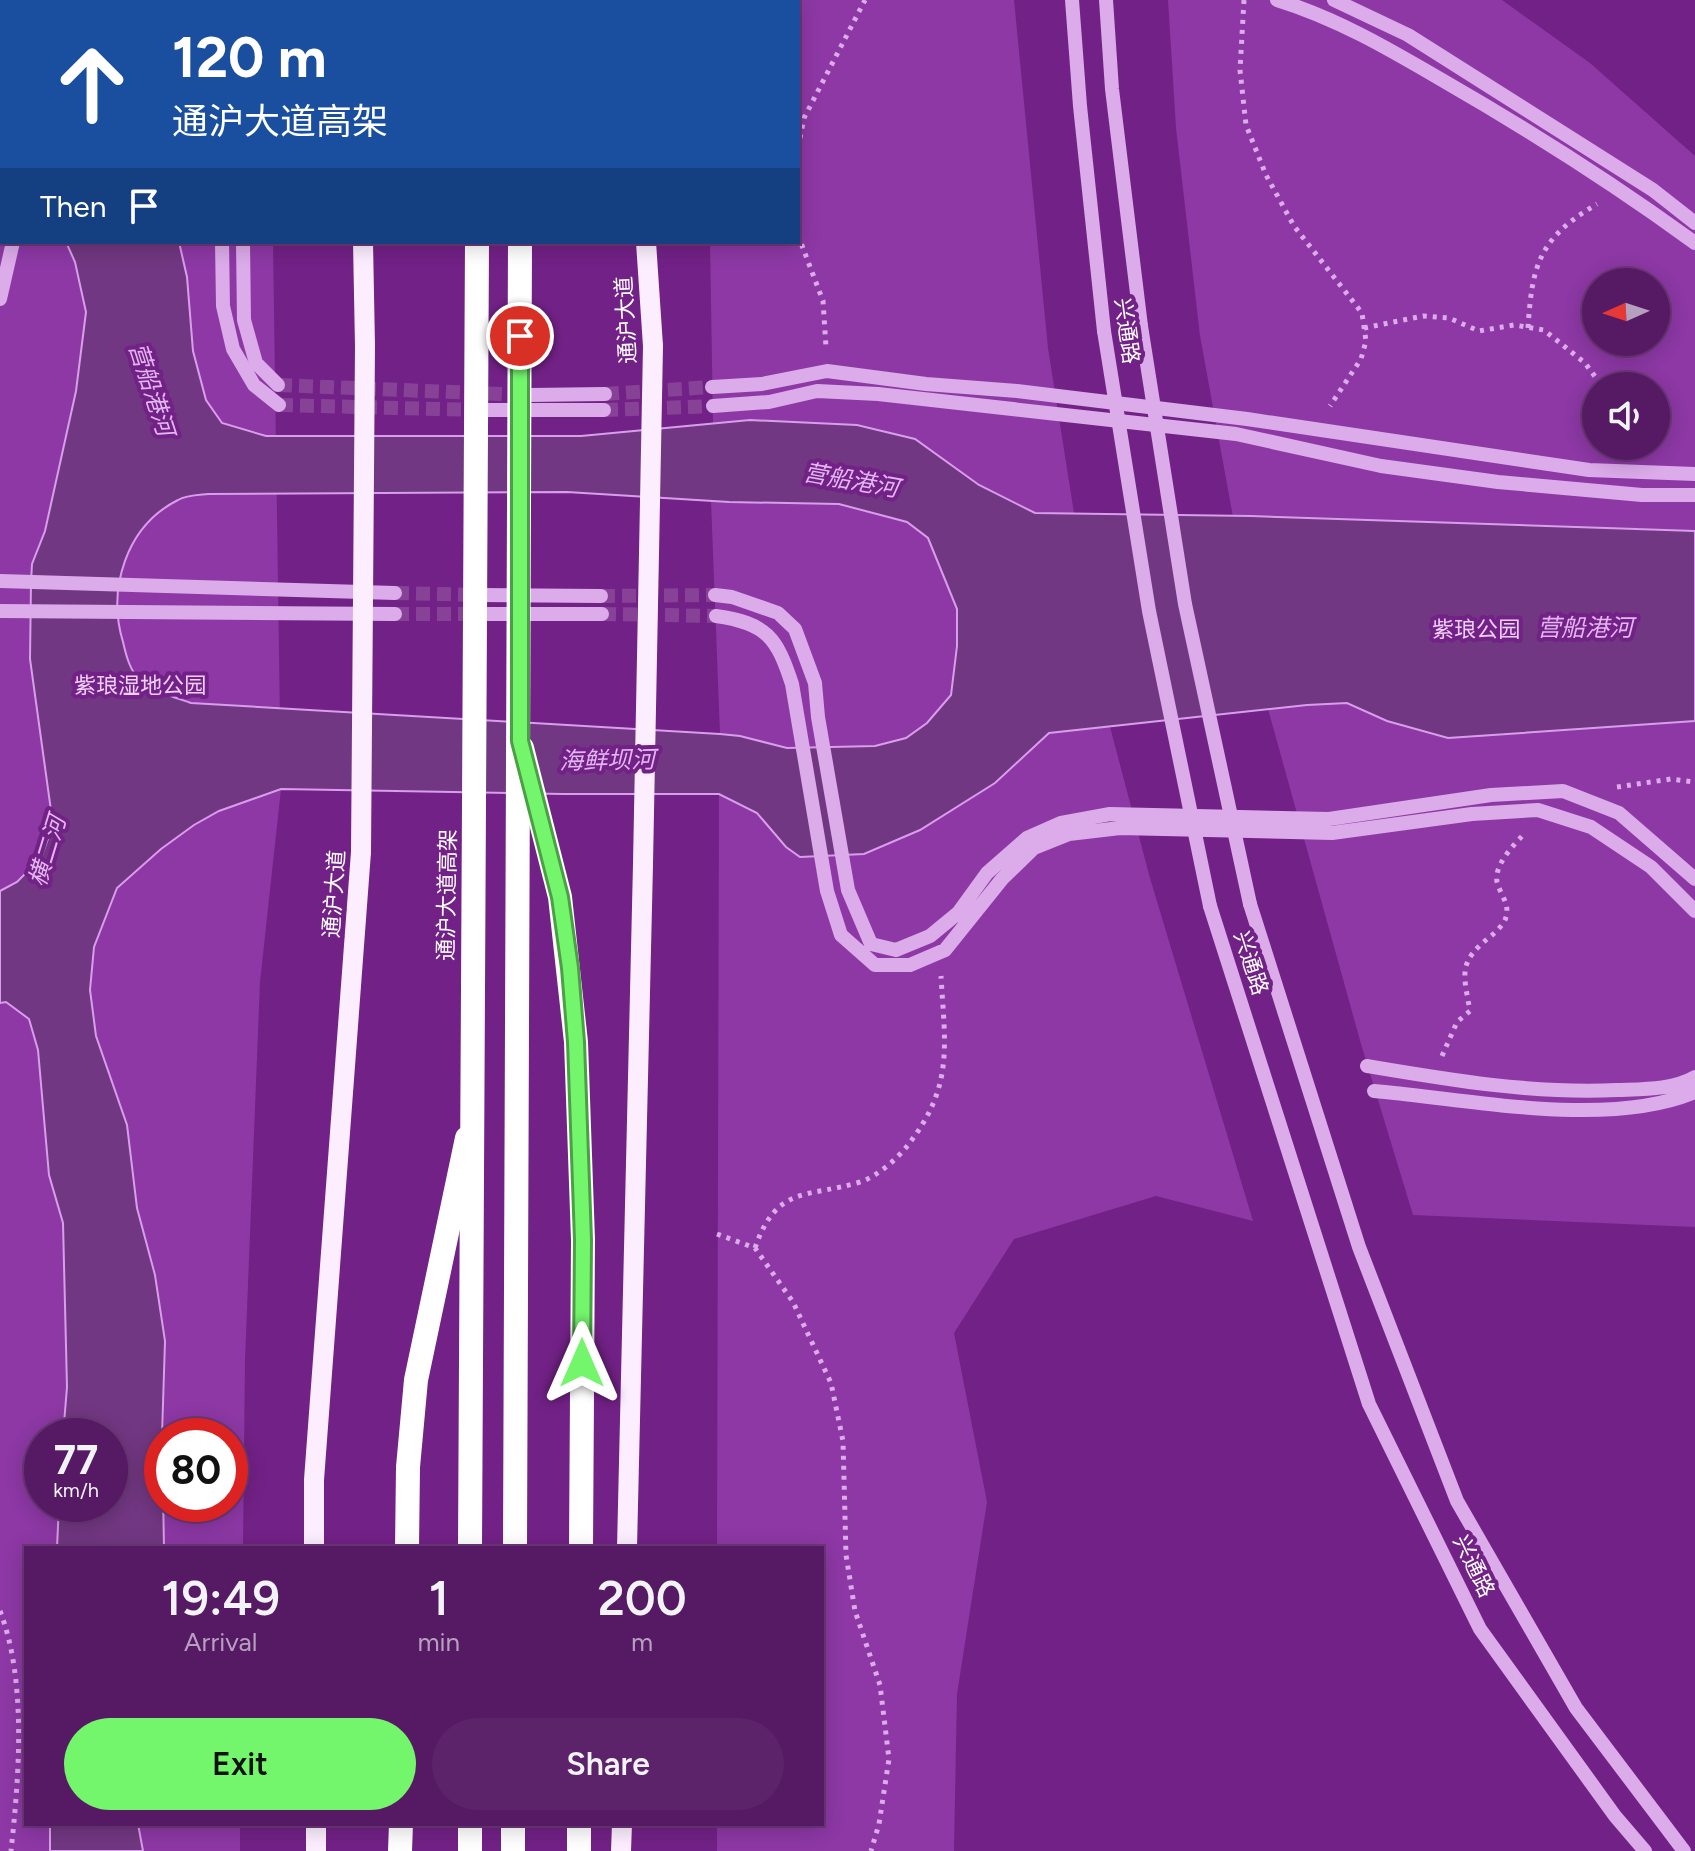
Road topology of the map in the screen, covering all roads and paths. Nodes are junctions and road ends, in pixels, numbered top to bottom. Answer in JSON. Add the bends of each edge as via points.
{"nodes":[{"id":1,"x":865,"y":0,"type":"edge"},
{"id":2,"x":1072,"y":0,"type":"edge"},
{"id":3,"x":1106,"y":0,"type":"edge"},
{"id":4,"x":1244,"y":0,"type":"edge"},
{"id":5,"x":1277,"y":0,"type":"edge"},
{"id":6,"x":1334,"y":0,"type":"edge"},
{"id":7,"x":800,"y":138,"type":"edge"},
{"id":8,"x":1618,"y":189,"type":"junction"},
{"id":9,"x":1695,"y":223,"type":"edge"},
{"id":10,"x":800,"y":240,"type":"edge"},
{"id":11,"x":1695,"y":243,"type":"edge"},
{"id":12,"x":13,"y":244,"type":"edge"},
{"id":13,"x":222,"y":244,"type":"edge"},
{"id":14,"x":243,"y":244,"type":"edge"},
{"id":15,"x":363,"y":244,"type":"edge"},
{"id":16,"x":477,"y":244,"type":"edge"},
{"id":17,"x":520,"y":244,"type":"edge"},
{"id":18,"x":646,"y":244,"type":"edge"},
{"id":19,"x":0,"y":299,"type":"edge"},
{"id":20,"x":1364,"y":328,"type":"junction"},
{"id":21,"x":1528,"y":328,"type":"junction"},
{"id":22,"x":827,"y":371,"type":"junction"},
{"id":23,"x":1592,"y":372,"type":"edge"},
{"id":24,"x":278,"y":385,"type":"dead end"},
{"id":25,"x":712,"y":387,"type":"tunnel mouth"},
{"id":26,"x":605,"y":394,"type":"tunnel mouth"},
{"id":27,"x":530,"y":395,"type":"tunnel mouth"},
{"id":28,"x":279,"y":405,"type":"tunnel mouth"},
{"id":29,"x":713,"y":406,"type":"tunnel mouth"},
{"id":30,"x":478,"y":410,"type":"tunnel mouth"},
{"id":31,"x":604,"y":410,"type":"tunnel mouth"},
{"id":32,"x":1317,"y":429,"type":"junction"},
{"id":33,"x":1695,"y":474,"type":"edge"},
{"id":34,"x":1695,"y":495,"type":"edge"},
{"id":35,"x":0,"y":581,"type":"edge"},
{"id":36,"x":395,"y":593,"type":"tunnel mouth"},
{"id":37,"x":479,"y":595,"type":"tunnel mouth"},
{"id":38,"x":715,"y":595,"type":"tunnel mouth"},
{"id":39,"x":601,"y":596,"type":"tunnel mouth"},
{"id":40,"x":0,"y":611,"type":"edge"},
{"id":41,"x":395,"y":614,"type":"tunnel mouth"},
{"id":42,"x":478,"y":614,"type":"tunnel mouth"},
{"id":43,"x":602,"y":614,"type":"tunnel mouth"},
{"id":44,"x":716,"y":616,"type":"tunnel mouth"},
{"id":45,"x":520,"y":741,"type":"junction"},
{"id":46,"x":1530,"y":829,"type":"dead end"},
{"id":47,"x":1695,"y":879,"type":"edge"},
{"id":48,"x":1695,"y":911,"type":"edge"},
{"id":49,"x":938,"y":953,"type":"junction"},
{"id":50,"x":1367,"y":1066,"type":"dead end"},
{"id":51,"x":1695,"y":1077,"type":"edge"},
{"id":52,"x":1437,"y":1078,"type":"junction"},
{"id":53,"x":1374,"y":1091,"type":"dead end"},
{"id":54,"x":1695,"y":1092,"type":"edge"},
{"id":55,"x":471,"y":1120,"type":"junction"},
{"id":56,"x":717,"y":1234,"type":"dead end"},
{"id":57,"x":755,"y":1248,"type":"junction"},
{"id":58,"x":314,"y":1546,"type":"edge"},
{"id":59,"x":407,"y":1546,"type":"edge"},
{"id":60,"x":470,"y":1546,"type":"edge"},
{"id":61,"x":515,"y":1546,"type":"edge"},
{"id":62,"x":581,"y":1546,"type":"edge"},
{"id":63,"x":627,"y":1546,"type":"edge"},
{"id":64,"x":0,"y":1611,"type":"edge"},
{"id":65,"x":316,"y":1826,"type":"edge"},
{"id":66,"x":401,"y":1826,"type":"edge"},
{"id":67,"x":470,"y":1826,"type":"edge"},
{"id":68,"x":513,"y":1826,"type":"edge"},
{"id":69,"x":579,"y":1826,"type":"edge"},
{"id":70,"x":622,"y":1826,"type":"edge"},
{"id":71,"x":11,"y":1851,"type":"edge"},
{"id":72,"x":316,"y":1851,"type":"edge"},
{"id":73,"x":400,"y":1851,"type":"edge"},
{"id":74,"x":470,"y":1851,"type":"edge"},
{"id":75,"x":513,"y":1851,"type":"edge"},
{"id":76,"x":579,"y":1851,"type":"edge"},
{"id":77,"x":621,"y":1851,"type":"edge"},
{"id":78,"x":871,"y":1851,"type":"edge"},
{"id":79,"x":1645,"y":1851,"type":"edge"},
{"id":80,"x":1684,"y":1851,"type":"edge"}],
"edges":[{"from":1,"to":7,"type":"path","via":[[804,118]]},
{"from":2,"to":79,"type":"street","name":"兴通路","bridge":true,"via":[[1104,331],[1149,611],[1210,906],[1369,1404],[1480,1629]]},
{"from":3,"to":80,"type":"street","name":"兴通路","bridge":true,"via":[[1141,326],[1185,604],[1250,904],[1359,1247],[1457,1501],[1576,1708]]},
{"from":4,"to":20,"type":"path","via":[[1240,70],[1246,125],[1294,226],[1362,313]]},
{"from":5,"to":8,"type":"street","via":[[1317,12],[1392,51]]},
{"from":6,"to":9,"type":"street","via":[[1408,35],[1653,190]]},
{"from":8,"to":11,"type":"street"},
{"from":8,"to":21,"type":"path","via":[[1570,219],[1547,246],[1533,274]]},
{"from":10,"to":22,"type":"path","via":[[823,301]]},
{"from":12,"to":19,"type":"street"},
{"from":13,"to":28,"type":"street","via":[[223,306],[233,349],[254,385]]},
{"from":14,"to":24,"type":"street","via":[[244,320],[256,363]]},
{"from":15,"to":58,"type":"main road","name":"通沪大道","bridge":true,"via":[[361,852],[314,1480]]},
{"from":16,"to":55,"type":"highway","name":"通沪大道高架","bridge":true},
{"from":17,"to":45,"type":"highway","bridge":true},
{"from":18,"to":63,"type":"main road","name":"通沪大道","bridge":true,"via":[[653,346]]},
{"from":20,"to":21,"type":"path","via":[[1423,316],[1449,318],[1479,331]]},
{"from":20,"to":32,"type":"path","via":[[1361,359]]},
{"from":21,"to":23,"type":"path","via":[[1544,330]]},
{"from":22,"to":25,"type":"street"},
{"from":22,"to":32,"type":"street"},
{"from":26,"to":27,"type":"street"},
{"from":29,"to":34,"type":"street","via":[[769,402],[817,391],[878,394],[1236,434],[1381,466],[1498,482]]},
{"from":30,"to":31,"type":"street"},
{"from":32,"to":33,"type":"street","via":[[1589,470]]},
{"from":35,"to":36,"type":"street"},
{"from":37,"to":39,"type":"street"},
{"from":38,"to":47,"type":"street","via":[[778,613],[795,629],[815,683],[848,890],[871,944],[896,950],[930,936],[1027,838],[1061,823],[1110,814],[1329,819],[1491,795],[1563,791],[1619,813]]},
{"from":40,"to":41,"type":"street"},
{"from":42,"to":43,"type":"street"},
{"from":44,"to":49,"type":"street","via":[[752,626],[770,636],[782,652],[827,891],[841,935],[875,965],[910,965]]},
{"from":45,"to":61,"type":"highway","bridge":true},
{"from":45,"to":62,"type":"highway","via":[[560,897],[576,1042],[583,1240]]},
{"from":46,"to":52,"type":"path","via":[[1501,863],[1496,879],[1506,918],[1474,948],[1465,966],[1470,1011],[1457,1022]]},
{"from":48,"to":49,"type":"street","via":[[1651,867],[1591,827],[1538,810],[1332,833],[1120,828],[1069,834],[1034,848]]},
{"from":49,"to":57,"type":"path","via":[[945,1043],[942,1084],[925,1123],[898,1158],[863,1181],[788,1198],[762,1228]]},
{"from":50,"to":52,"type":"street"},
{"from":51,"to":52,"type":"street","via":[[1657,1089],[1588,1092]]},
{"from":53,"to":54,"type":"street","via":[[1526,1108],[1670,1103]]},
{"from":55,"to":59,"type":"highway","bridge":true,"via":[[416,1380]]},
{"from":55,"to":60,"type":"highway","name":"通沪大道高架","bridge":true},
{"from":56,"to":57,"type":"path"},
{"from":57,"to":78,"type":"path","via":[[793,1302],[831,1383],[843,1441],[846,1555],[855,1611],[880,1685],[889,1759]]},
{"from":64,"to":71,"type":"path","via":[[11,1649],[17,1714]]},
{"from":65,"to":72,"type":"main road"},
{"from":66,"to":73,"type":"highway"},
{"from":67,"to":74,"type":"highway"},
{"from":68,"to":75,"type":"highway"},
{"from":69,"to":76,"type":"highway"},
{"from":70,"to":77,"type":"main road"}]}
